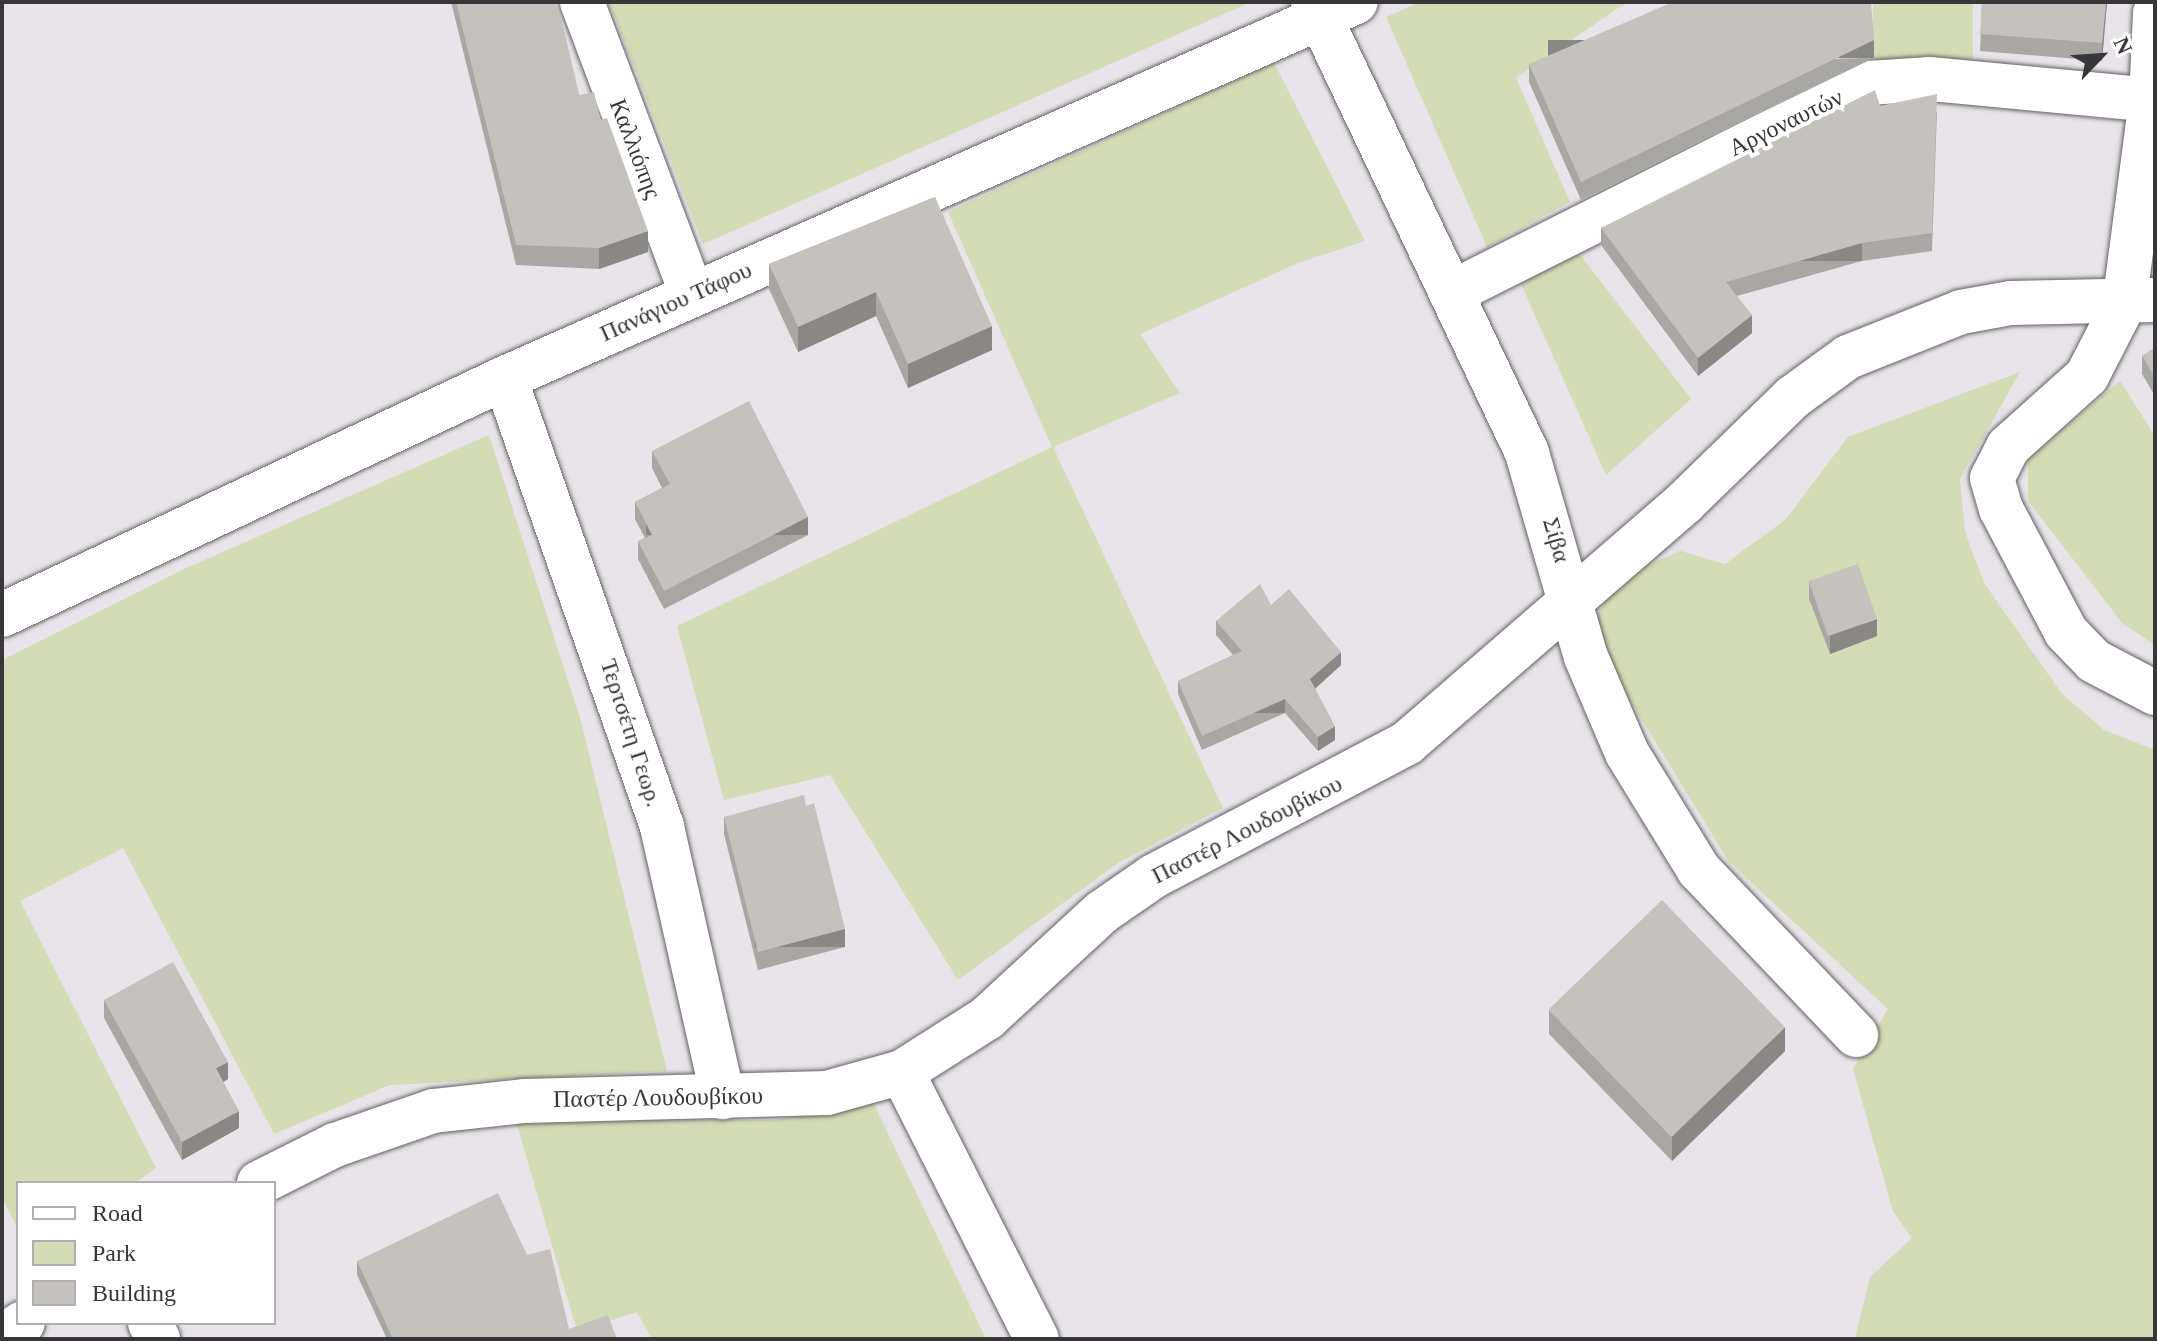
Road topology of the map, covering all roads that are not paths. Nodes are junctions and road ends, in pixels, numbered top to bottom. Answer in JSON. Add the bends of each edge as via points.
{"nodes":[{"id":1,"x":582,"y":2,"type":"edge"},
{"id":2,"x":1330,"y":8,"type":"edge"},
{"id":3,"x":2155,"y":13,"type":"edge"},
{"id":4,"x":2151,"y":100,"type":"junction"},
{"id":5,"x":1451,"y":293,"type":"junction"},
{"id":6,"x":692,"y":294,"type":"junction"},
{"id":7,"x":2139,"y":302,"type":"edge"},
{"id":8,"x":505,"y":378,"type":"junction"},
{"id":9,"x":1571,"y":596,"type":"junction"},
{"id":10,"x":2,"y":615,"type":"edge"},
{"id":11,"x":2155,"y":693,"type":"edge"},
{"id":12,"x":1856,"y":1035,"type":"dead end"},
{"id":13,"x":902,"y":1072,"type":"junction"},
{"id":14,"x":723,"y":1097,"type":"junction"},
{"id":15,"x":263,"y":1181,"type":"edge"},
{"id":16,"x":20,"y":1325,"type":"edge"},
{"id":17,"x":2,"y":1337,"type":"edge"},
{"id":18,"x":1037,"y":1339,"type":"edge"}],
"edges":[{"from":1,"to":6,"type":"street","name":"Καλλιόπης"},
{"from":2,"to":5,"type":"street","name":"Σίβα"},
{"from":2,"to":6,"type":"street","name":"Πανάγιου Τάφου"},
{"from":3,"to":4,"type":"street"},
{"from":4,"to":5,"type":"street","name":"Αργοναυτών","via":[[1930,79],[1868,83]]},
{"from":4,"to":7,"type":"street"},
{"from":5,"to":9,"type":"street","name":"Σίβα","via":[[1527,453]]},
{"from":6,"to":8,"type":"street","name":"Πανάγιου Τάφου"},
{"from":7,"to":9,"type":"street","name":"Παστέρ Λουδουβίκου","via":[[2026,302],[1961,312],[1848,357],[1793,397],[1684,503]]},
{"from":7,"to":11,"type":"street","via":[[2087,376],[2008,447],[1992,478],[2001,509],[2066,632],[2094,661]]},
{"from":8,"to":10,"type":"street","name":"Πανάγιου Τάφου"},
{"from":8,"to":14,"type":"street","name":"Τερτσέτη Γεωρ.","via":[[657,813]]},
{"from":9,"to":12,"type":"street","name":"Σίβα","via":[[1605,707],[1664,818],[1741,920]]},
{"from":9,"to":13,"type":"street","name":"Παστέρ Λουδουβίκου","via":[[1407,743],[1154,876],[1102,912],[987,1018]]},
{"from":13,"to":14,"type":"street","name":"Παστέρ Λουδουβίκου","via":[[850,1090]]},
{"from":13,"to":18,"type":"street"},
{"from":14,"to":15,"type":"street","name":"Παστέρ Λουδουβίκου","via":[[525,1101],[433,1111],[335,1145]]},
{"from":16,"to":17,"type":"street"}]}
